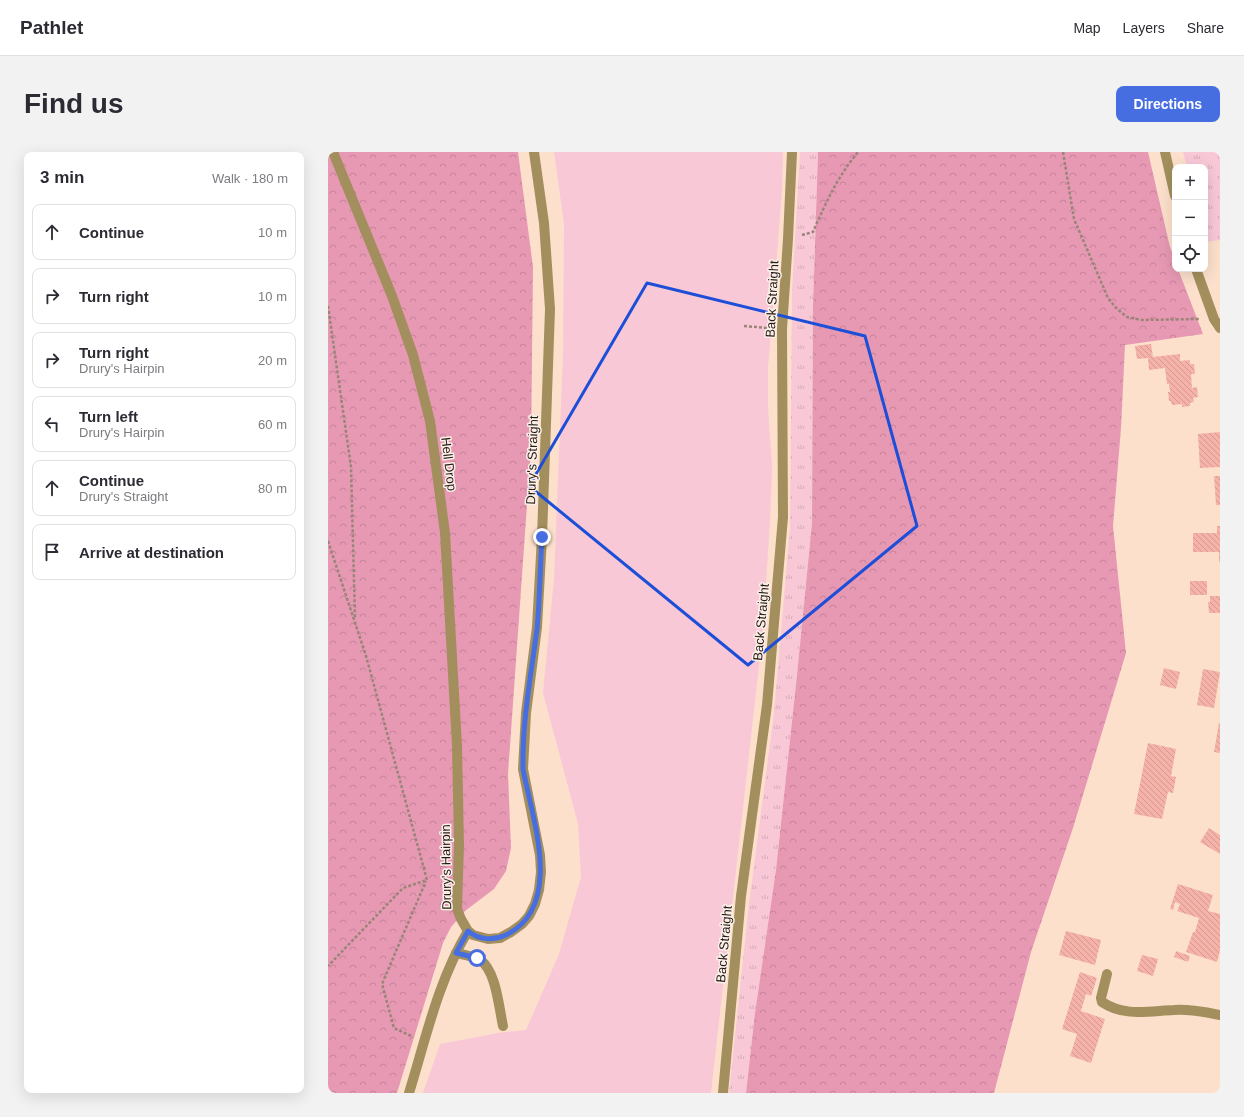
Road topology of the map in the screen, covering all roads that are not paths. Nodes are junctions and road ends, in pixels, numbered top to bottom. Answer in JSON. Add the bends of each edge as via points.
{"nodes":[{"id":1,"x":333,"y":152,"type":"edge"},
{"id":2,"x":534,"y":152,"type":"edge"},
{"id":3,"x":792,"y":152,"type":"edge"},
{"id":4,"x":1165,"y":152,"type":"edge"},
{"id":5,"x":1172,"y":183,"type":"edge"},
{"id":6,"x":1197,"y":272,"type":"edge"},
{"id":7,"x":1220,"y":328,"type":"edge"},
{"id":8,"x":458,"y":796,"type":"joint"},
{"id":9,"x":468,"y":931,"type":"junction"},
{"id":10,"x":456,"y":953,"type":"junction"},
{"id":11,"x":1107,"y":974,"type":"dead end"},
{"id":12,"x":1220,"y":1015,"type":"edge"},
{"id":13,"x":503,"y":1026,"type":"dead end"},
{"id":14,"x":409,"y":1093,"type":"edge"},
{"id":15,"x":723,"y":1093,"type":"edge"}],
"edges":[{"from":1,"to":8,"type":"street","name":"Hell Drop","via":[[392,296],[413,355],[430,421],[445,533]]},
{"from":2,"to":9,"type":"street","name":"Drury's Straight","via":[[544,223],[550,309],[537,627],[526,713],[523,769],[541,872],[535,904],[522,924],[500,938],[488,939]]},
{"from":3,"to":15,"type":"street","name":"Back Straight","via":[[782,329],[783,517],[767,705],[741,896]]},
{"from":4,"to":5,"type":"street"},
{"from":6,"to":7,"type":"street","via":[[1214,319]]},
{"from":8,"to":9,"type":"street","name":"Drury's Hairpin","via":[[457,909]]},
{"from":9,"to":10,"type":"street"},
{"from":10,"to":13,"type":"street","via":[[477,958],[487,967],[493,980]]},
{"from":10,"to":14,"type":"street","via":[[440,992]]},
{"from":11,"to":12,"type":"street","via":[[1101,998],[1102,1002],[1113,1008],[1143,1012],[1182,1010]]}]}
